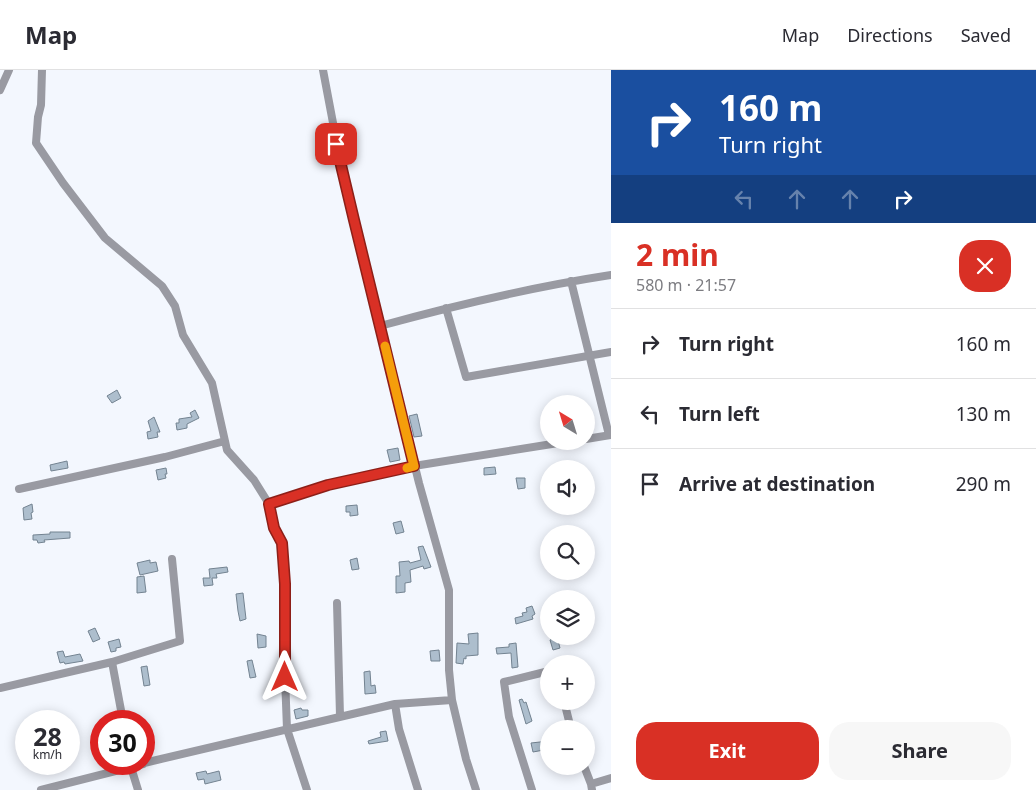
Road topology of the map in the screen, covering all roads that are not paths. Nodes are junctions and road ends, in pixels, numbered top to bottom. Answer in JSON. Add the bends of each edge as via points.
{"nodes":[{"id":1,"x":9,"y":70,"type":"edge"},
{"id":2,"x":42,"y":70,"type":"edge"},
{"id":3,"x":323,"y":70,"type":"edge"},
{"id":4,"x":0,"y":90,"type":"edge"},
{"id":5,"x":611,"y":275,"type":"edge"},
{"id":6,"x":571,"y":281,"type":"junction"},
{"id":7,"x":446,"y":308,"type":"junction"},
{"id":8,"x":380,"y":326,"type":"junction"},
{"id":9,"x":611,"y":352,"type":"edge"},
{"id":10,"x":590,"y":356,"type":"junction"},
{"id":11,"x":610,"y":435,"type":"edge"},
{"id":12,"x":595,"y":438,"type":"edge"},
{"id":13,"x":225,"y":441,"type":"junction"},
{"id":14,"x":540,"y":446,"type":"edge"},
{"id":15,"x":414,"y":466,"type":"junction"},
{"id":16,"x":18,"y":489,"type":"dead end"},
{"id":17,"x":269,"y":504,"type":"junction"},
{"id":18,"x":172,"y":559,"type":"dead end"},
{"id":19,"x":337,"y":603,"type":"dead end"},
{"id":20,"x":112,"y":662,"type":"junction"},
{"id":21,"x":540,"y":673,"type":"edge"},
{"id":22,"x":0,"y":688,"type":"edge"},
{"id":23,"x":452,"y":700,"type":"junction"},
{"id":24,"x":395,"y":704,"type":"junction"},
{"id":25,"x":121,"y":710,"type":"edge"},
{"id":26,"x":340,"y":716,"type":"junction"},
{"id":27,"x":287,"y":730,"type":"junction"},
{"id":28,"x":155,"y":761,"type":"edge"},
{"id":29,"x":94,"y":775,"type":"edge"},
{"id":30,"x":133,"y":775,"type":"edge"},
{"id":31,"x":587,"y":775,"type":"edge"},
{"id":32,"x":611,"y":778,"type":"edge"},
{"id":33,"x":591,"y":787,"type":"edge"},
{"id":34,"x":41,"y":790,"type":"edge"},
{"id":35,"x":138,"y":790,"type":"edge"},
{"id":36,"x":307,"y":790,"type":"edge"},
{"id":37,"x":418,"y":790,"type":"edge"},
{"id":38,"x":476,"y":790,"type":"edge"},
{"id":39,"x":532,"y":790,"type":"edge"}],
"edges":[{"from":1,"to":4,"type":"street"},
{"from":2,"to":13,"type":"street","via":[[36,143],[106,238],[162,286],[175,306],[183,336],[212,383]]},
{"from":3,"to":8,"type":"street"},
{"from":5,"to":6,"type":"street"},
{"from":6,"to":7,"type":"street"},
{"from":6,"to":10,"type":"street"},
{"from":7,"to":8,"type":"street"},
{"from":7,"to":10,"type":"street","via":[[466,377]]},
{"from":8,"to":15,"type":"street"},
{"from":9,"to":10,"type":"street"},
{"from":10,"to":11,"type":"street"},
{"from":11,"to":12,"type":"street"},
{"from":13,"to":16,"type":"street"},
{"from":13,"to":17,"type":"street","via":[[227,450],[254,480]]},
{"from":14,"to":15,"type":"street"},
{"from":15,"to":17,"type":"street","via":[[328,485]]},
{"from":15,"to":23,"type":"street","via":[[449,590]]},
{"from":17,"to":27,"type":"street","via":[[274,528],[282,543]]},
{"from":18,"to":20,"type":"street","via":[[180,640]]},
{"from":19,"to":26,"type":"street"},
{"from":20,"to":22,"type":"street"},
{"from":20,"to":25,"type":"street"},
{"from":21,"to":39,"type":"street","via":[[504,682],[509,716]]},
{"from":23,"to":24,"type":"street"},
{"from":23,"to":38,"type":"street"},
{"from":24,"to":26,"type":"street"},
{"from":24,"to":37,"type":"street","via":[[399,730]]},
{"from":26,"to":27,"type":"street"},
{"from":27,"to":28,"type":"street"},
{"from":27,"to":36,"type":"street"},
{"from":29,"to":34,"type":"street"},
{"from":30,"to":35,"type":"street"},
{"from":31,"to":33,"type":"street"},
{"from":32,"to":33,"type":"street"}]}
